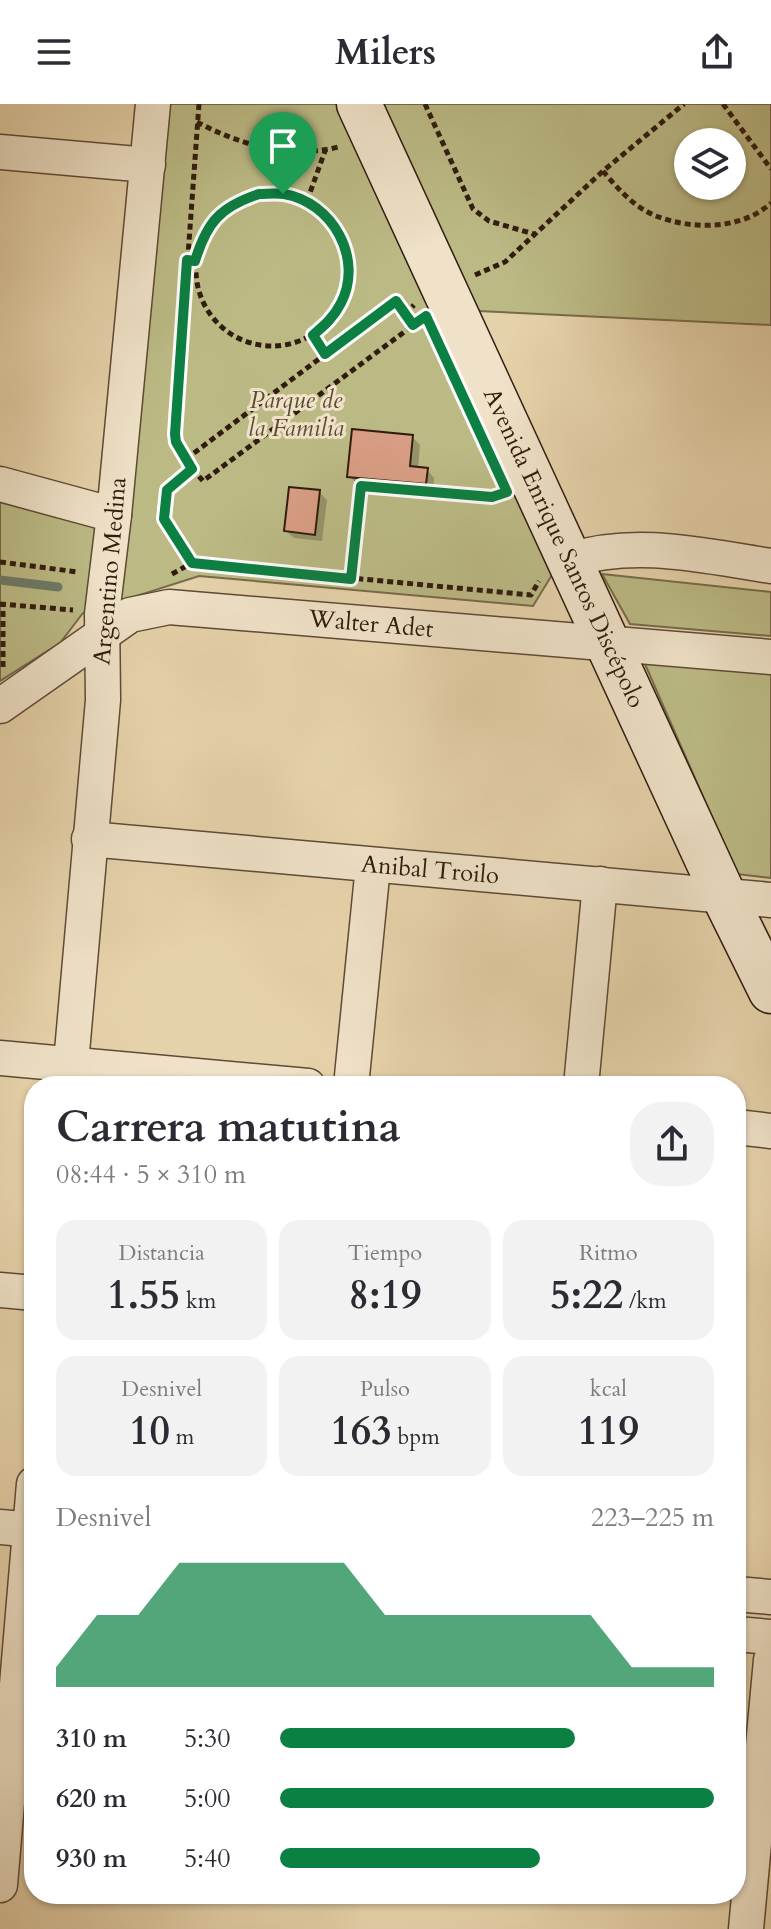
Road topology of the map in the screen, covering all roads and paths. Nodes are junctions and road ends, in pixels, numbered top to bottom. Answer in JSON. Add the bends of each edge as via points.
{"nodes":[{"id":1,"x":153,"y":104,"type":"edge"},
{"id":2,"x":199,"y":104,"type":"edge"},
{"id":3,"x":359,"y":104,"type":"edge"},
{"id":4,"x":425,"y":104,"type":"edge"},
{"id":5,"x":684,"y":104,"type":"edge"},
{"id":6,"x":723,"y":104,"type":"edge"},
{"id":7,"x":197,"y":122,"type":"junction"},
{"id":8,"x":344,"y":146,"type":"dead end"},
{"id":9,"x":325,"y":151,"type":"junction"},
{"id":10,"x":0,"y":152,"type":"edge"},
{"id":11,"x":148,"y":165,"type":"junction"},
{"id":12,"x":771,"y":169,"type":"edge"},
{"id":13,"x":603,"y":171,"type":"junction"},
{"id":14,"x":307,"y":201,"type":"junction"},
{"id":15,"x":771,"y":203,"type":"edge"},
{"id":16,"x":534,"y":234,"type":"junction"},
{"id":17,"x":187,"y":260,"type":"junction"},
{"id":18,"x":195,"y":261,"type":"junction"},
{"id":19,"x":435,"y":300,"type":"junction"},
{"id":20,"x":405,"y":314,"type":"junction"},
{"id":21,"x":413,"y":325,"type":"junction"},
{"id":22,"x":313,"y":335,"type":"junction"},
{"id":23,"x":325,"y":354,"type":"junction"},
{"id":24,"x":186,"y":459,"type":"junction"},
{"id":25,"x":192,"y":469,"type":"junction"},
{"id":26,"x":0,"y":484,"type":"edge"},
{"id":27,"x":507,"y":492,"type":"dead end"},
{"id":28,"x":114,"y":515,"type":"junction"},
{"id":29,"x":0,"y":562,"type":"edge"},
{"id":30,"x":557,"y":564,"type":"junction"},
{"id":31,"x":771,"y":566,"type":"edge"},
{"id":32,"x":90,"y":573,"type":"dead end"},
{"id":33,"x":351,"y":579,"type":"junction"},
{"id":34,"x":3,"y":604,"type":"dead end"},
{"id":35,"x":78,"y":604,"type":"dead end"},
{"id":36,"x":64,"y":619,"type":"dead end"},
{"id":37,"x":101,"y":633,"type":"junction"},
{"id":38,"x":608,"y":644,"type":"junction"},
{"id":39,"x":771,"y":657,"type":"edge"},
{"id":40,"x":14,"y":663,"type":"dead end"},
{"id":41,"x":2,"y":673,"type":"edge"},
{"id":42,"x":0,"y":706,"type":"edge"},
{"id":43,"x":89,"y":839,"type":"junction"},
{"id":44,"x":373,"y":866,"type":"junction"},
{"id":45,"x":600,"y":884,"type":"junction"},
{"id":46,"x":724,"y":896,"type":"junction"},
{"id":47,"x":771,"y":900,"type":"edge"},
{"id":48,"x":771,"y":991,"type":"edge"},
{"id":49,"x":0,"y":1058,"type":"edge"},
{"id":50,"x":70,"y":1075,"type":"edge"},
{"id":51,"x":92,"y":1076,"type":"edge"},
{"id":52,"x":352,"y":1076,"type":"edge"},
{"id":53,"x":582,"y":1076,"type":"edge"},
{"id":54,"x":746,"y":1128,"type":"edge"},
{"id":55,"x":771,"y":1131,"type":"edge"},
{"id":56,"x":0,"y":1290,"type":"edge"},
{"id":57,"x":24,"y":1292,"type":"edge"},
{"id":58,"x":21,"y":1529,"type":"edge"},
{"id":59,"x":20,"y":1569,"type":"edge"},
{"id":60,"x":746,"y":1595,"type":"edge"},
{"id":61,"x":771,"y":1597,"type":"edge"},
{"id":62,"x":746,"y":1635,"type":"edge"},
{"id":63,"x":771,"y":1637,"type":"edge"},
{"id":64,"x":771,"y":1660,"type":"edge"},
{"id":65,"x":20,"y":1810,"type":"edge"},
{"id":66,"x":746,"y":1852,"type":"edge"},
{"id":67,"x":0,"y":1885,"type":"edge"},
{"id":68,"x":745,"y":1904,"type":"edge"},
{"id":69,"x":746,"y":1929,"type":"edge"}],
"edges":[{"from":1,"to":11,"type":"street","name":"Argentino Medina"},
{"from":2,"to":7,"type":"path"},
{"from":3,"to":19,"type":"main road","name":"Avenida Enrique Santos Discépolo"},
{"from":4,"to":16,"type":"path","via":[[473,209],[489,221]]},
{"from":5,"to":13,"type":"path"},
{"from":6,"to":12,"type":"path"},
{"from":7,"to":9,"type":"path","via":[[262,147]]},
{"from":7,"to":17,"type":"path"},
{"from":8,"to":9,"type":"path"},
{"from":9,"to":14,"type":"path"},
{"from":10,"to":11,"type":"street"},
{"from":11,"to":28,"type":"street","name":"Argentino Medina"},
{"from":13,"to":15,"type":"path","via":[[623,195],[655,216],[693,224],[732,225]]},
{"from":13,"to":16,"type":"path"},
{"from":14,"to":18,"type":"path","via":[[259,194],[235,202],[202,237]]},
{"from":14,"to":22,"type":"path","via":[[340,233],[348,255],[343,300]]},
{"from":16,"to":19,"type":"path","via":[[505,262]]},
{"from":17,"to":18,"type":"path"},
{"from":17,"to":24,"type":"path","via":[[175,434]]},
{"from":18,"to":22,"type":"path","via":[[196,285],[205,308],[231,334],[266,346],[290,345]]},
{"from":19,"to":20,"type":"path","via":[[424,295]]},
{"from":19,"to":21,"type":"path"},
{"from":19,"to":30,"type":"main road","name":"Avenida Enrique Santos Discépolo"},
{"from":20,"to":21,"type":"path"},
{"from":20,"to":23,"type":"path","via":[[396,301]]},
{"from":21,"to":25,"type":"path","via":[[203,481]]},
{"from":22,"to":23,"type":"path"},
{"from":23,"to":24,"type":"path"},
{"from":24,"to":25,"type":"path"},
{"from":25,"to":33,"type":"path","via":[[167,490],[164,519],[192,563]]},
{"from":26,"to":28,"type":"street"},
{"from":27,"to":33,"type":"path","via":[[492,497],[361,486]]},
{"from":28,"to":37,"type":"street","name":"Argentino Medina"},
{"from":29,"to":32,"type":"path"},
{"from":30,"to":31,"type":"street","via":[[622,549]]},
{"from":30,"to":33,"type":"path","via":[[531,595]]},
{"from":30,"to":38,"type":"main road","name":"Avenida Enrique Santos Discépolo"},
{"from":34,"to":41,"type":"path"},
{"from":35,"to":36,"type":"path"},
{"from":37,"to":38,"type":"street","name":"Walter Adet","via":[[130,615],[169,607]]},
{"from":37,"to":42,"type":"street","name":"Walter Adet"},
{"from":37,"to":43,"type":"street","name":"Argentino Medina","via":[[103,700]]},
{"from":38,"to":39,"type":"street","name":"Walter Adet"},
{"from":38,"to":46,"type":"main road","name":"Avenida Enrique Santos Discépolo"},
{"from":40,"to":41,"type":"path"},
{"from":43,"to":44,"type":"street","name":"Anibal Troilo"},
{"from":43,"to":50,"type":"street","name":"Argentino Medina"},
{"from":44,"to":45,"type":"street","name":"Anibal Troilo"},
{"from":44,"to":52,"type":"street"},
{"from":45,"to":46,"type":"street","name":"Anibal Troilo"},
{"from":45,"to":53,"type":"street"},
{"from":46,"to":47,"type":"street","name":"Anibal Troilo"},
{"from":46,"to":48,"type":"main road","name":"Avenida Enrique Santos Discépolo"},
{"from":49,"to":50,"type":"street"},
{"from":50,"to":51,"type":"street"},
{"from":54,"to":55,"type":"street"},
{"from":56,"to":57,"type":"street"},
{"from":58,"to":59,"type":"street"},
{"from":59,"to":65,"type":"street"},
{"from":60,"to":61,"type":"street"},
{"from":62,"to":63,"type":"street"},
{"from":64,"to":66,"type":"street"},
{"from":65,"to":67,"type":"street"},
{"from":68,"to":69,"type":"street"}]}
